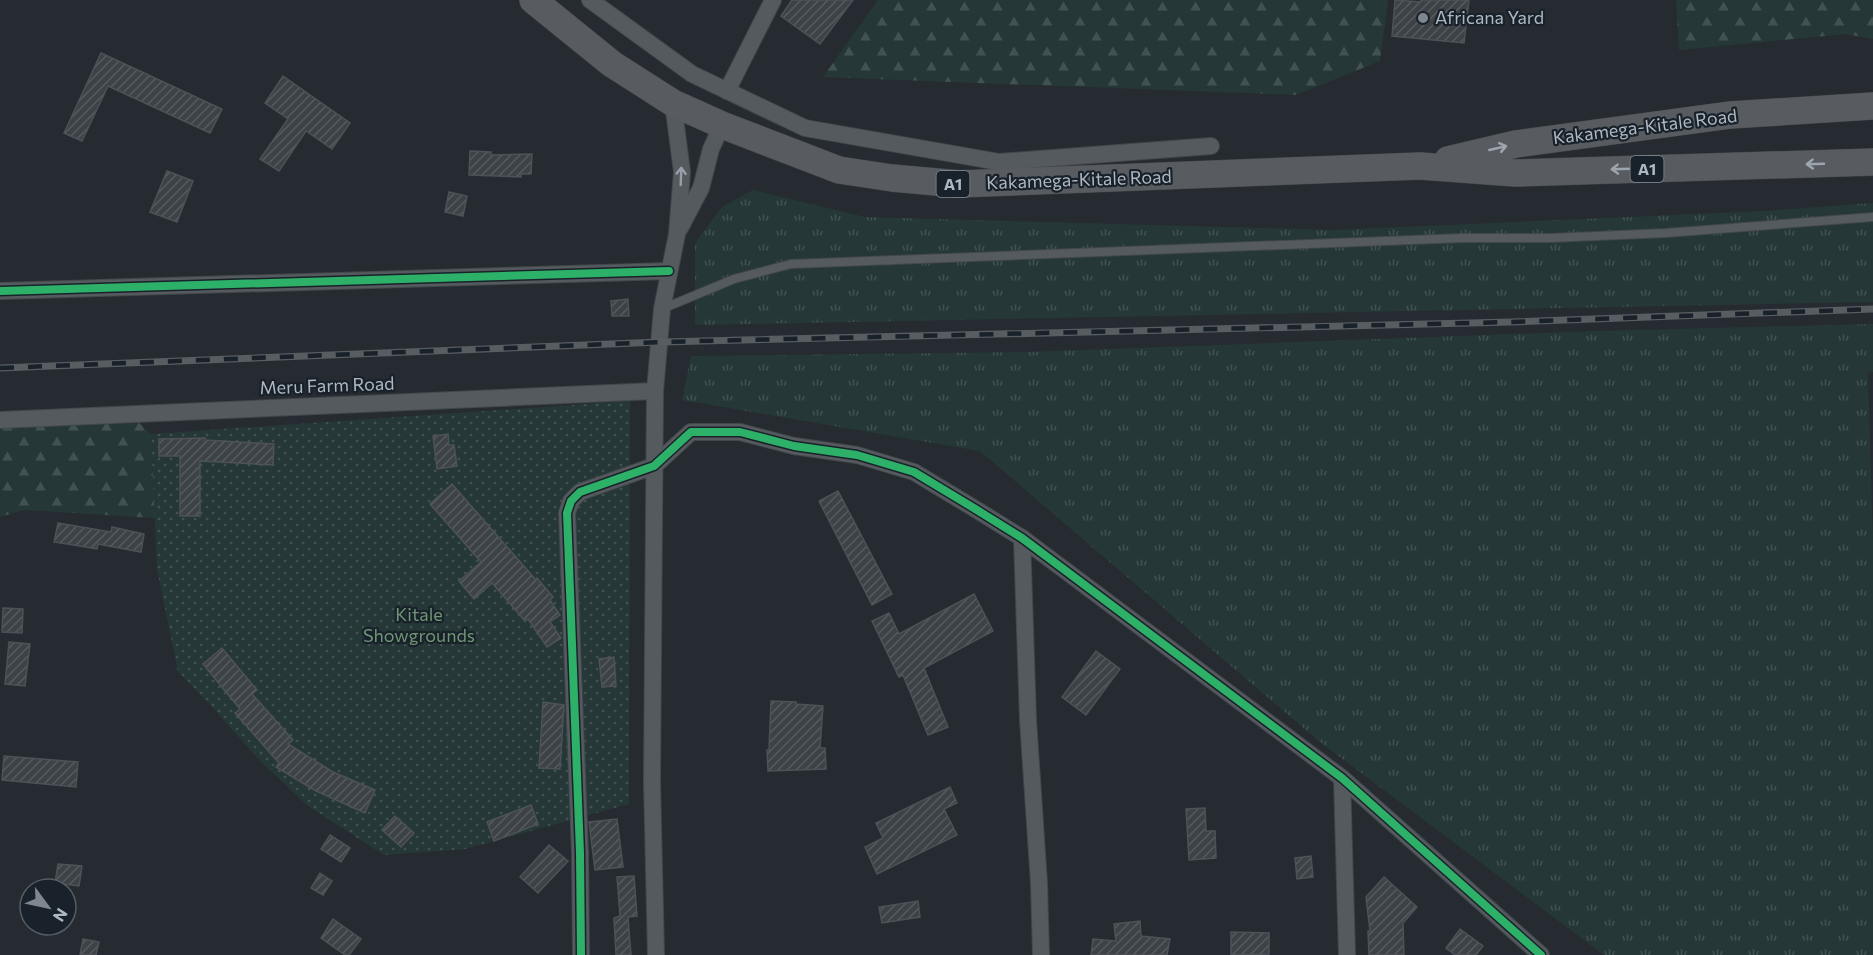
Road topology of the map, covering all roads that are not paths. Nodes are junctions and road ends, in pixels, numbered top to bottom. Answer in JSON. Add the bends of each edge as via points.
{"nodes":[{"id":1,"x":533,"y":0,"type":"edge"},
{"id":2,"x":590,"y":0,"type":"edge"},
{"id":3,"x":773,"y":0,"type":"edge"},
{"id":4,"x":728,"y":91,"type":"junction"},
{"id":5,"x":673,"y":103,"type":"junction"},
{"id":6,"x":1873,"y":106,"type":"edge"},
{"id":7,"x":722,"y":125,"type":"junction"},
{"id":8,"x":1211,"y":146,"type":"dead end"},
{"id":9,"x":1873,"y":162,"type":"edge"},
{"id":10,"x":1420,"y":166,"type":"junction"},
{"id":11,"x":1873,"y":217,"type":"edge"},
{"id":12,"x":677,"y":234,"type":"junction"},
{"id":13,"x":669,"y":271,"type":"junction"},
{"id":14,"x":0,"y":291,"type":"edge"},
{"id":15,"x":662,"y":309,"type":"junction"},
{"id":16,"x":655,"y":392,"type":"junction"},
{"id":17,"x":0,"y":420,"type":"edge"},
{"id":18,"x":654,"y":466,"type":"junction"},
{"id":19,"x":1022,"y":538,"type":"junction"},
{"id":20,"x":1342,"y":778,"type":"junction"},
{"id":21,"x":581,"y":955,"type":"edge"},
{"id":22,"x":656,"y":955,"type":"edge"},
{"id":23,"x":1041,"y":955,"type":"edge"},
{"id":24,"x":1347,"y":955,"type":"edge"},
{"id":25,"x":1541,"y":955,"type":"edge"}],
"edges":[{"from":1,"to":5,"type":"highway","name":"Kakamega-Kitale Road","number":"A1","via":[[612,64]]},
{"from":2,"to":4,"type":"street","via":[[692,74]]},
{"from":3,"to":4,"type":"street"},
{"from":4,"to":8,"type":"street","via":[[805,128],[999,162]]},
{"from":5,"to":7,"type":"highway","name":"Kakamega-Kitale Road","number":"A1"},
{"from":12,"to":5,"type":"street","one_way":true,"via":[[682,172]]},
{"from":10,"to":6,"type":"highway","name":"Kakamega-Kitale Road","number":"A1","one_way":true,"via":[[1516,144],[1730,115]]},
{"from":7,"to":10,"type":"highway","name":"Kakamega-Kitale Road","number":"A1","via":[[839,170],[959,184]]},
{"from":7,"to":12,"type":"street","via":[[698,194]]},
{"from":9,"to":10,"type":"highway","name":"Kakamega-Kitale Road","number":"A1","one_way":true,"via":[[1515,173]]},
{"from":11,"to":15,"type":"lane","via":[[1551,238],[1462,238],[791,264],[734,279]]},
{"from":12,"to":13,"type":"street"},
{"from":13,"to":14,"type":"street"},
{"from":13,"to":15,"type":"street"},
{"from":15,"to":16,"type":"street"},
{"from":16,"to":17,"type":"street","name":"Meru Farm Road"},
{"from":16,"to":18,"type":"street"},
{"from":18,"to":19,"type":"street","via":[[691,432],[740,432],[794,446],[857,455],[914,472]]},
{"from":18,"to":21,"type":"street","via":[[580,492],[567,513]]},
{"from":18,"to":22,"type":"street","via":[[652,781]]},
{"from":19,"to":20,"type":"street"},
{"from":19,"to":23,"type":"street"},
{"from":20,"to":24,"type":"street"},
{"from":20,"to":25,"type":"street"}]}
